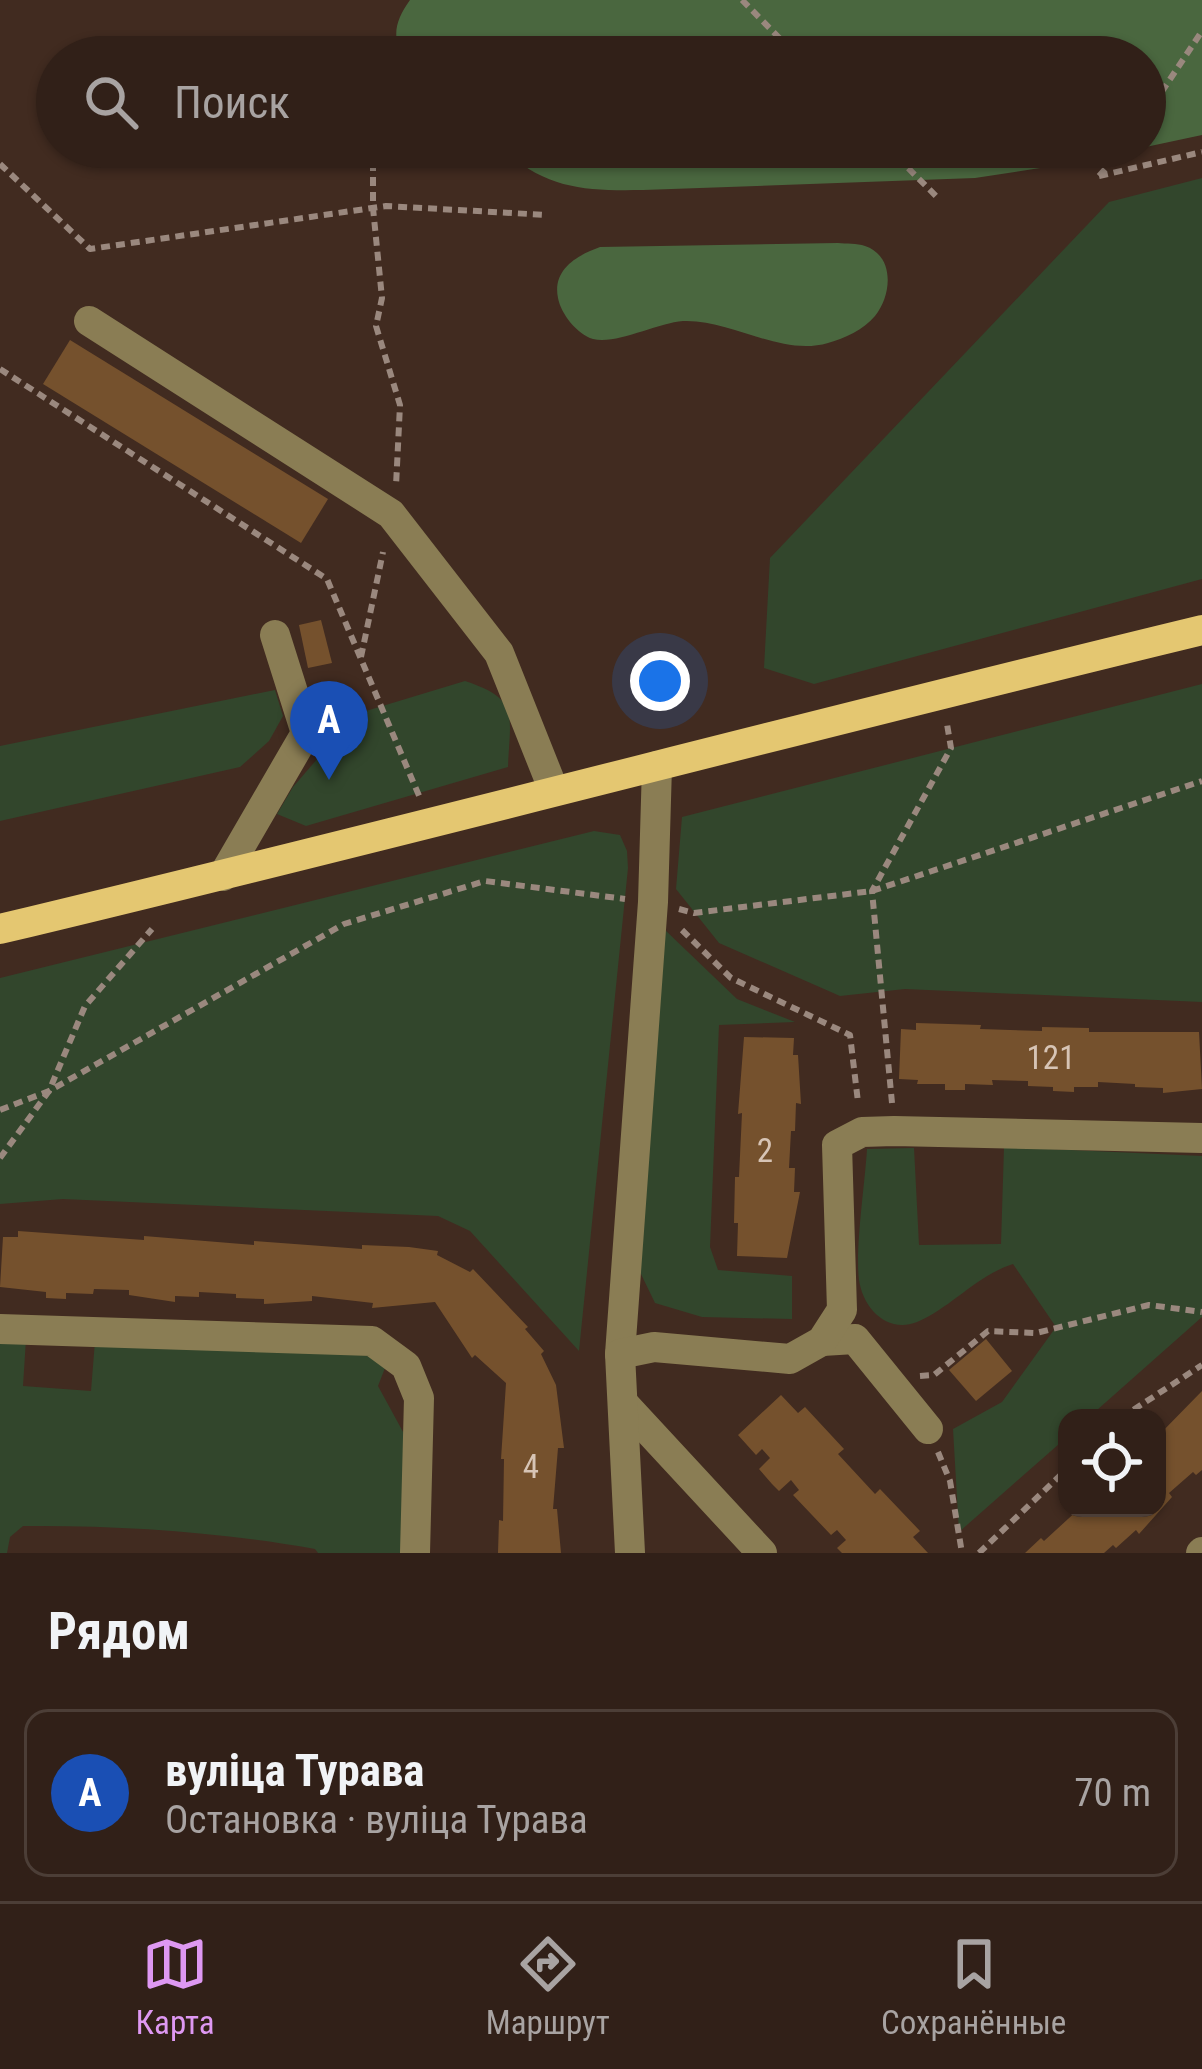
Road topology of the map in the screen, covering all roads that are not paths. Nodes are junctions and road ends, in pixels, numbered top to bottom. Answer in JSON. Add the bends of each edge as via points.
{"nodes":[{"id":1,"x":89,"y":321,"type":"dead end"},
{"id":2,"x":1202,"y":629,"type":"edge"},
{"id":3,"x":275,"y":635,"type":"dead end"},
{"id":4,"x":657,"y":766,"type":"junction"},
{"id":5,"x":554,"y":790,"type":"junction"},
{"id":6,"x":223,"y":876,"type":"junction"},
{"id":7,"x":0,"y":929,"type":"edge"},
{"id":8,"x":1202,"y":1138,"type":"edge"},
{"id":9,"x":0,"y":1329,"type":"edge"},
{"id":10,"x":822,"y":1340,"type":"junction"},
{"id":11,"x":620,"y":1354,"type":"junction"},
{"id":12,"x":624,"y":1404,"type":"junction"},
{"id":13,"x":928,"y":1429,"type":"road end"},
{"id":14,"x":415,"y":1553,"type":"edge"},
{"id":15,"x":630,"y":1553,"type":"edge"},
{"id":16,"x":762,"y":1553,"type":"edge"}],
"edges":[{"from":1,"to":5,"type":"lane","via":[[391,514],[499,653]]},
{"from":2,"to":4,"type":"main road"},
{"from":3,"to":6,"type":"lane","via":[[306,733]]},
{"from":4,"to":5,"type":"main road"},
{"from":4,"to":11,"type":"lane"},
{"from":5,"to":6,"type":"main road"},
{"from":6,"to":7,"type":"main road"},
{"from":8,"to":10,"type":"lane","via":[[894,1131],[862,1132],[837,1144],[842,1310]]},
{"from":9,"to":14,"type":"lane","via":[[372,1341],[406,1366],[419,1398]]},
{"from":10,"to":11,"type":"lane","via":[[790,1359],[654,1347]]},
{"from":10,"to":13,"type":"lane","via":[[855,1340]]},
{"from":11,"to":12,"type":"lane"},
{"from":12,"to":15,"type":"lane"},
{"from":12,"to":16,"type":"lane"}]}
